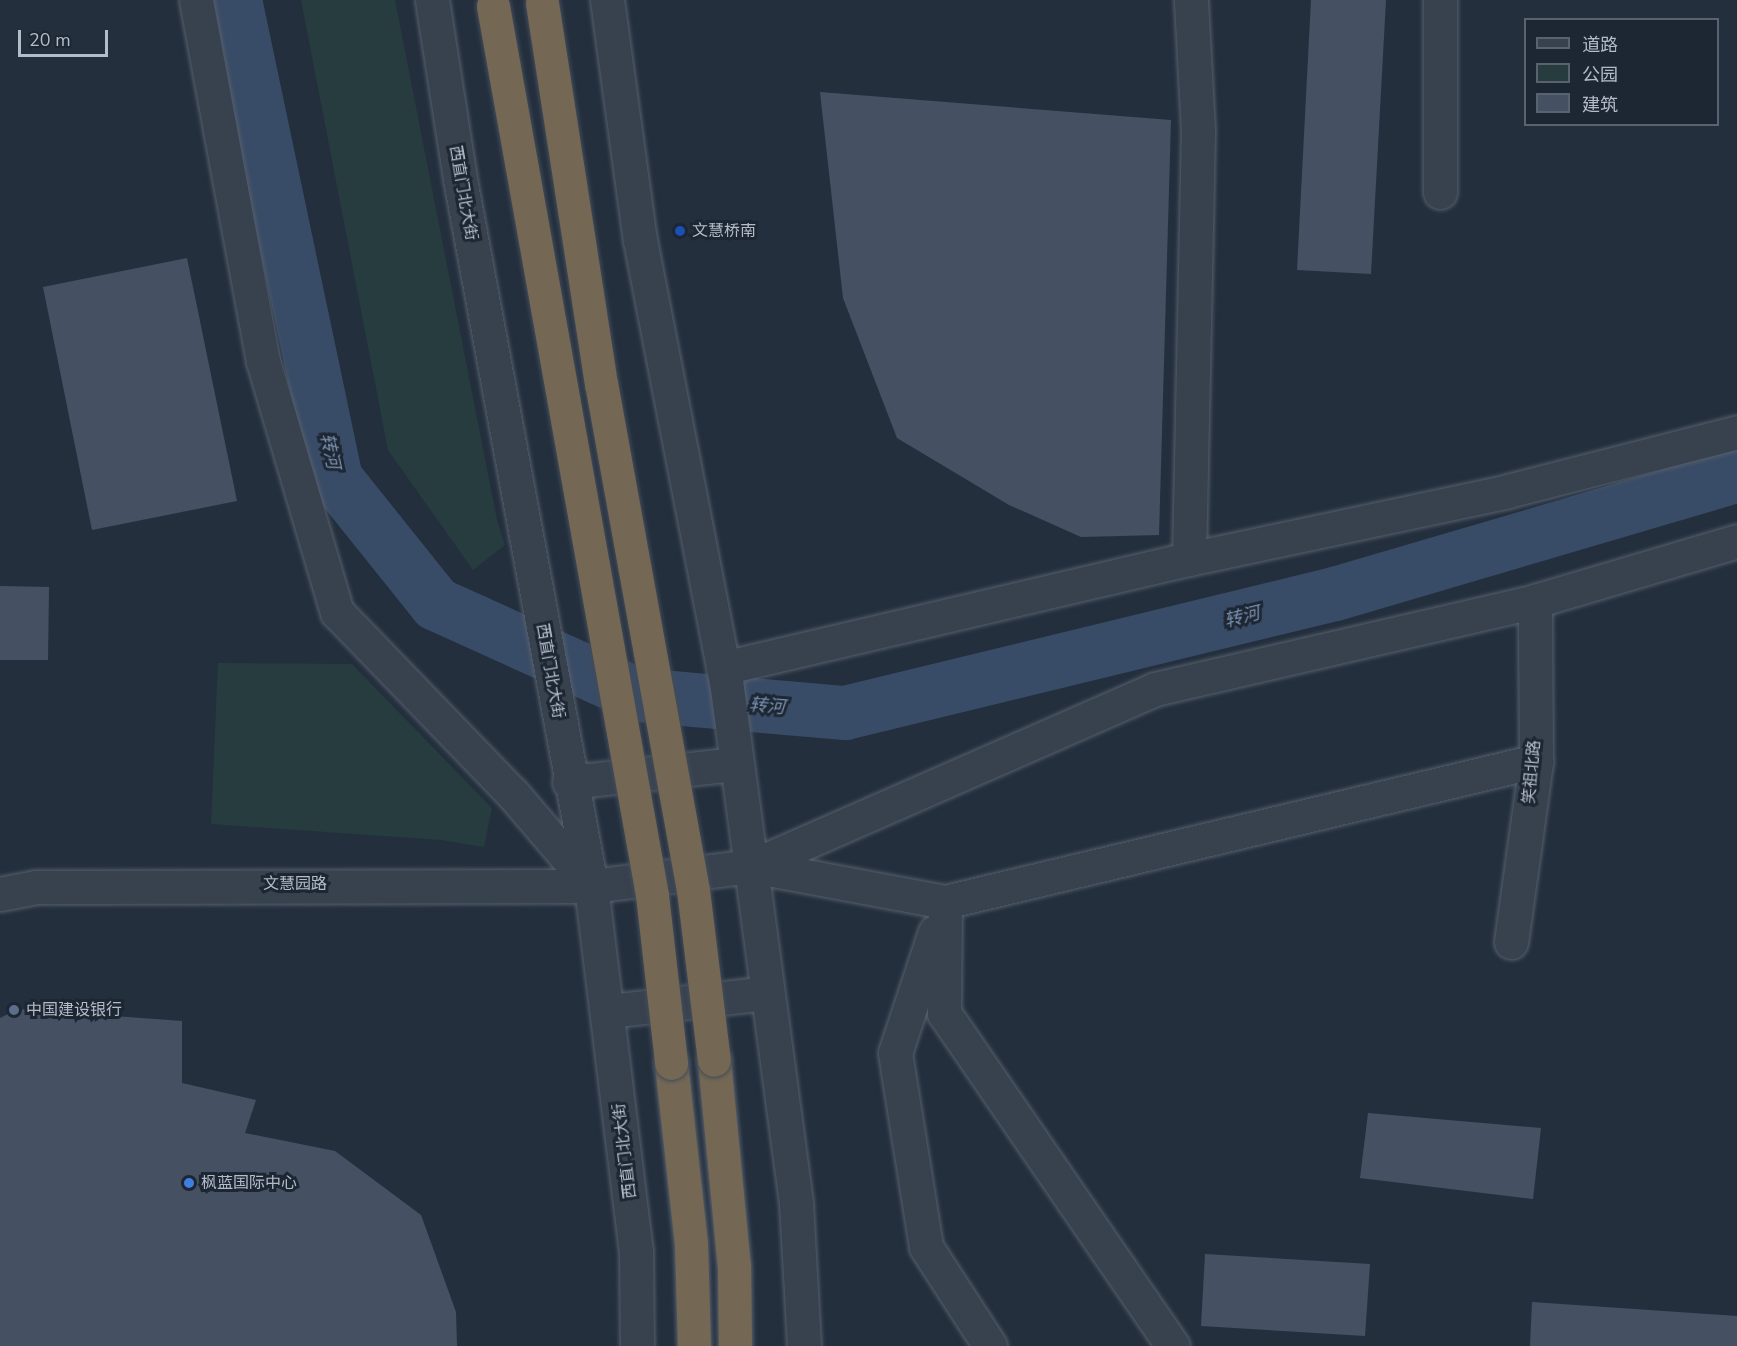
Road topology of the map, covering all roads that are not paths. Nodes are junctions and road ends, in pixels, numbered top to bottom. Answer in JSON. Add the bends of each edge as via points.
{"nodes":[{"id":1,"x":196,"y":0,"type":"edge"},
{"id":2,"x":432,"y":0,"type":"edge"},
{"id":3,"x":607,"y":0,"type":"edge"},
{"id":4,"x":1191,"y":0,"type":"edge"},
{"id":5,"x":1440,"y":0,"type":"edge"},
{"id":6,"x":542,"y":2,"type":"edge"},
{"id":7,"x":493,"y":3,"type":"edge"},
{"id":8,"x":1440,"y":192,"type":"dead end"},
{"id":9,"x":1737,"y":432,"type":"edge"},
{"id":10,"x":1737,"y":541,"type":"edge"},
{"id":11,"x":1188,"y":560,"type":"junction"},
{"id":12,"x":1535,"y":601,"type":"junction"},
{"id":13,"x":724,"y":674,"type":"junction"},
{"id":14,"x":1536,"y":761,"type":"junction"},
{"id":15,"x":567,"y":768,"type":"junction"},
{"id":16,"x":737,"y":771,"type":"junction"},
{"id":17,"x":752,"y":866,"type":"junction"},
{"id":18,"x":591,"y":886,"type":"junction"},
{"id":19,"x":0,"y":894,"type":"edge"},
{"id":20,"x":945,"y":902,"type":"junction"},
{"id":21,"x":1511,"y":942,"type":"dead end"},
{"id":22,"x":768,"y":993,"type":"junction"},
{"id":23,"x":609,"y":1011,"type":"junction"},
{"id":24,"x":637,"y":1346,"type":"edge"},
{"id":25,"x":694,"y":1346,"type":"edge"},
{"id":26,"x":735,"y":1346,"type":"edge"},
{"id":27,"x":804,"y":1346,"type":"edge"},
{"id":28,"x":990,"y":1346,"type":"edge"},
{"id":29,"x":1173,"y":1346,"type":"edge"}],
"edges":[{"from":1,"to":18,"type":"street","via":[[263,361],[337,612],[513,794]]},
{"from":2,"to":15,"type":"street","name":"西直门北大街","via":[[460,179]]},
{"from":3,"to":13,"type":"street","via":[[640,240]]},
{"from":4,"to":11,"type":"street","via":[[1198,131]]},
{"from":5,"to":8,"type":"street"},
{"from":6,"to":26,"type":"highway","bridge":true,"via":[[601,383],[693,890],[734,1266]]},
{"from":7,"to":25,"type":"highway","bridge":true,"via":[[652,895],[691,1245]]},
{"from":9,"to":11,"type":"street","via":[[1508,491]]},
{"from":10,"to":12,"type":"street"},
{"from":11,"to":13,"type":"street"},
{"from":12,"to":14,"type":"street","name":"笑祖北路"},
{"from":12,"to":17,"type":"street","via":[[1155,689]]},
{"from":13,"to":16,"type":"street"},
{"from":14,"to":20,"type":"street"},
{"from":14,"to":21,"type":"street","name":"笑祖北路"},
{"from":15,"to":16,"type":"street"},
{"from":15,"to":18,"type":"street","name":"西直门北大街"},
{"from":16,"to":17,"type":"street"},
{"from":17,"to":18,"type":"street","name":"文慧园路"},
{"from":17,"to":20,"type":"street"},
{"from":17,"to":22,"type":"street"},
{"from":18,"to":19,"type":"street","name":"文慧园路","via":[[36,887]]},
{"from":18,"to":23,"type":"street","name":"西直门北大街"},
{"from":20,"to":28,"type":"street","via":[[895,1053],[926,1247]]},
{"from":20,"to":29,"type":"street","via":[[944,1013]]},
{"from":22,"to":23,"type":"street"},
{"from":22,"to":27,"type":"street","via":[[796,1203]]},
{"from":23,"to":24,"type":"street","name":"西直门北大街","via":[[636,1250]]}]}
